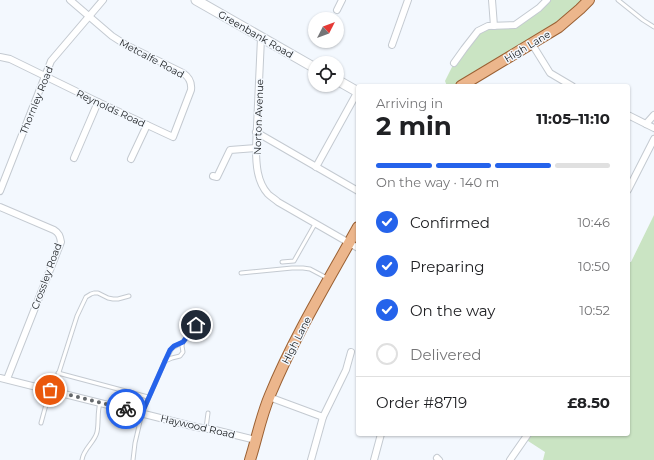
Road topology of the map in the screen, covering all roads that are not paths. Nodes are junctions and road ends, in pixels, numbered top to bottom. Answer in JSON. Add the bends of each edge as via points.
{"nodes":[{"id":1,"x":70,"y":0,"type":"edge"},
{"id":2,"x":103,"y":0,"type":"edge"},
{"id":3,"x":196,"y":0,"type":"edge"},
{"id":4,"x":342,"y":0,"type":"edge"},
{"id":5,"x":408,"y":0,"type":"edge"},
{"id":6,"x":492,"y":0,"type":"edge"},
{"id":7,"x":547,"y":0,"type":"edge"},
{"id":8,"x":589,"y":0,"type":"edge"},
{"id":9,"x":618,"y":0,"type":"edge"},
{"id":10,"x":337,"y":10,"type":"dead end"},
{"id":11,"x":89,"y":17,"type":"junction"},
{"id":12,"x":494,"y":26,"type":"junction"},
{"id":13,"x":654,"y":27,"type":"edge"},
{"id":14,"x":261,"y":38,"type":"junction"},
{"id":15,"x":532,"y":44,"type":"junction"},
{"id":16,"x":392,"y":45,"type":"dead end"},
{"id":17,"x":0,"y":57,"type":"edge"},
{"id":18,"x":454,"y":63,"type":"dead end"},
{"id":19,"x":308,"y":64,"type":"edge"},
{"id":20,"x":45,"y":76,"type":"junction"},
{"id":21,"x":344,"y":84,"type":"edge"},
{"id":22,"x":464,"y":84,"type":"edge"},
{"id":23,"x":569,"y":84,"type":"edge"},
{"id":24,"x":356,"y":91,"type":"edge"},
{"id":25,"x":356,"y":96,"type":"edge"},
{"id":26,"x":98,"y":102,"type":"junction"},
{"id":27,"x":654,"y":115,"type":"edge"},
{"id":28,"x":630,"y":116,"type":"edge"},
{"id":29,"x":646,"y":124,"type":"junction"},
{"id":30,"x":147,"y":125,"type":"junction"},
{"id":31,"x":654,"y":128,"type":"edge"},
{"id":32,"x":256,"y":132,"type":"junction"},
{"id":33,"x":175,"y":133,"type":"joint"},
{"id":34,"x":654,"y":139,"type":"edge"},
{"id":35,"x":256,"y":148,"type":"junction"},
{"id":36,"x":74,"y":158,"type":"dead end"},
{"id":37,"x":131,"y":158,"type":"dead end"},
{"id":38,"x":316,"y":167,"type":"junction"},
{"id":39,"x":213,"y":176,"type":"dead end"},
{"id":40,"x":630,"y":186,"type":"edge"},
{"id":41,"x":356,"y":190,"type":"edge"},
{"id":42,"x":0,"y":191,"type":"edge"},
{"id":43,"x":0,"y":207,"type":"edge"},
{"id":44,"x":314,"y":224,"type":"junction"},
{"id":45,"x":354,"y":246,"type":"edge"},
{"id":46,"x":282,"y":262,"type":"dead end"},
{"id":47,"x":241,"y":273,"type":"dead end"},
{"id":48,"x":329,"y":279,"type":"junction"},
{"id":49,"x":129,"y":296,"type":"dead end"},
{"id":50,"x":196,"y":325,"type":"dead end"},
{"id":51,"x":183,"y":342,"type":"junction"},
{"id":52,"x":356,"y":358,"type":"edge"},
{"id":53,"x":165,"y":361,"type":"junction"},
{"id":54,"x":58,"y":373,"type":"junction"},
{"id":55,"x":0,"y":378,"type":"edge"},
{"id":56,"x":7,"y":379,"type":"junction"},
{"id":57,"x":51,"y":390,"type":"junction"},
{"id":58,"x":148,"y":397,"type":"junction"},
{"id":59,"x":269,"y":397,"type":"junction"},
{"id":60,"x":100,"y":402,"type":"junction"},
{"id":61,"x":142,"y":413,"type":"junction"},
{"id":62,"x":208,"y":413,"type":"dead end"},
{"id":63,"x":323,"y":417,"type":"junction"},
{"id":64,"x":41,"y":423,"type":"dead end"},
{"id":65,"x":206,"y":428,"type":"junction"},
{"id":66,"x":380,"y":436,"type":"edge"},
{"id":67,"x":527,"y":436,"type":"edge"},
{"id":68,"x":256,"y":440,"type":"junction"},
{"id":69,"x":82,"y":460,"type":"edge"},
{"id":70,"x":133,"y":460,"type":"edge"},
{"id":71,"x":250,"y":460,"type":"edge"},
{"id":72,"x":311,"y":460,"type":"edge"},
{"id":73,"x":374,"y":460,"type":"edge"},
{"id":74,"x":510,"y":460,"type":"edge"}],
"edges":[{"from":1,"to":11,"type":"street"},
{"from":2,"to":11,"type":"street","name":"Thornley Road"},
{"from":3,"to":14,"type":"street","name":"Greenbank Road"},
{"from":4,"to":10,"type":"street"},
{"from":5,"to":16,"type":"street"},
{"from":6,"to":12,"type":"street"},
{"from":7,"to":12,"type":"street","via":[[515,25]]},
{"from":8,"to":15,"type":"main road","name":"High Lane","via":[[558,27]]},
{"from":9,"to":13,"type":"lane"},
{"from":11,"to":20,"type":"street","name":"Thornley Road","via":[[51,61]]},
{"from":11,"to":33,"type":"street","name":"Metcalfe Road","via":[[126,46],[189,78],[191,90]]},
{"from":12,"to":18,"type":"street","via":[[478,31]]},
{"from":14,"to":19,"type":"street","name":"Greenbank Road"},
{"from":14,"to":32,"type":"street","name":"Norton Avenue"},
{"from":15,"to":22,"type":"main road","name":"High Lane"},
{"from":15,"to":23,"type":"street","via":[[550,73]]},
{"from":17,"to":20,"type":"street","name":"Reynolds Road","via":[[10,59]]},
{"from":20,"to":26,"type":"street","name":"Reynolds Road"},
{"from":20,"to":42,"type":"street","name":"Thornley Road"},
{"from":21,"to":24,"type":"street"},
{"from":25,"to":38,"type":"street"},
{"from":26,"to":30,"type":"street","name":"Reynolds Road"},
{"from":26,"to":36,"type":"street"},
{"from":27,"to":29,"type":"street"},
{"from":28,"to":29,"type":"street"},
{"from":29,"to":31,"type":"street"},
{"from":30,"to":33,"type":"street","name":"Reynolds Road","via":[[174,137]]},
{"from":30,"to":37,"type":"street"},
{"from":32,"to":35,"type":"street","name":"Norton Avenue"},
{"from":32,"to":38,"type":"street"},
{"from":34,"to":40,"type":"street"},
{"from":35,"to":39,"type":"street","via":[[230,150],[217,177]]},
{"from":35,"to":44,"type":"street","name":"Norton Avenue","via":[[256,163],[261,183],[268,193]]},
{"from":38,"to":41,"type":"street"},
{"from":43,"to":56,"type":"street","name":"Crossley Road","via":[[58,232],[61,242]]},
{"from":44,"to":45,"type":"street","name":"Norton Avenue"},
{"from":44,"to":46,"type":"lane","via":[[294,261]]},
{"from":45,"to":48,"type":"main road","name":"High Lane"},
{"from":47,"to":48,"type":"lane","via":[[303,268]]},
{"from":48,"to":59,"type":"main road","name":"High Lane","via":[[287,356]]},
{"from":49,"to":54,"type":"lane","via":[[113,300],[94,293],[86,297]]},
{"from":50,"to":51,"type":"lane"},
{"from":51,"to":53,"type":"lane","via":[[172,348]]},
{"from":51,"to":53,"type":"lane","via":[[183,352],[180,356]]},
{"from":52,"to":63,"type":"street","via":[[351,354]]},
{"from":53,"to":58,"type":"lane"},
{"from":54,"to":57,"type":"lane"},
{"from":54,"to":58,"type":"lane"},
{"from":55,"to":56,"type":"street","name":"Haywood Road"},
{"from":56,"to":57,"type":"street","name":"Haywood Road"},
{"from":57,"to":60,"type":"street","name":"Haywood Road"},
{"from":57,"to":64,"type":"lane"},
{"from":58,"to":61,"type":"lane"},
{"from":59,"to":63,"type":"street"},
{"from":59,"to":68,"type":"main road","name":"High Lane"},
{"from":60,"to":61,"type":"street","name":"Haywood Road"},
{"from":60,"to":69,"type":"lane","via":[[97,433]]},
{"from":61,"to":65,"type":"street","name":"Haywood Road"},
{"from":61,"to":70,"type":"lane"},
{"from":62,"to":65,"type":"lane"},
{"from":63,"to":72,"type":"street"},
{"from":65,"to":68,"type":"street","name":"Haywood Road"},
{"from":66,"to":73,"type":"street"},
{"from":67,"to":74,"type":"street"},
{"from":68,"to":71,"type":"main road","name":"High Lane"}]}
